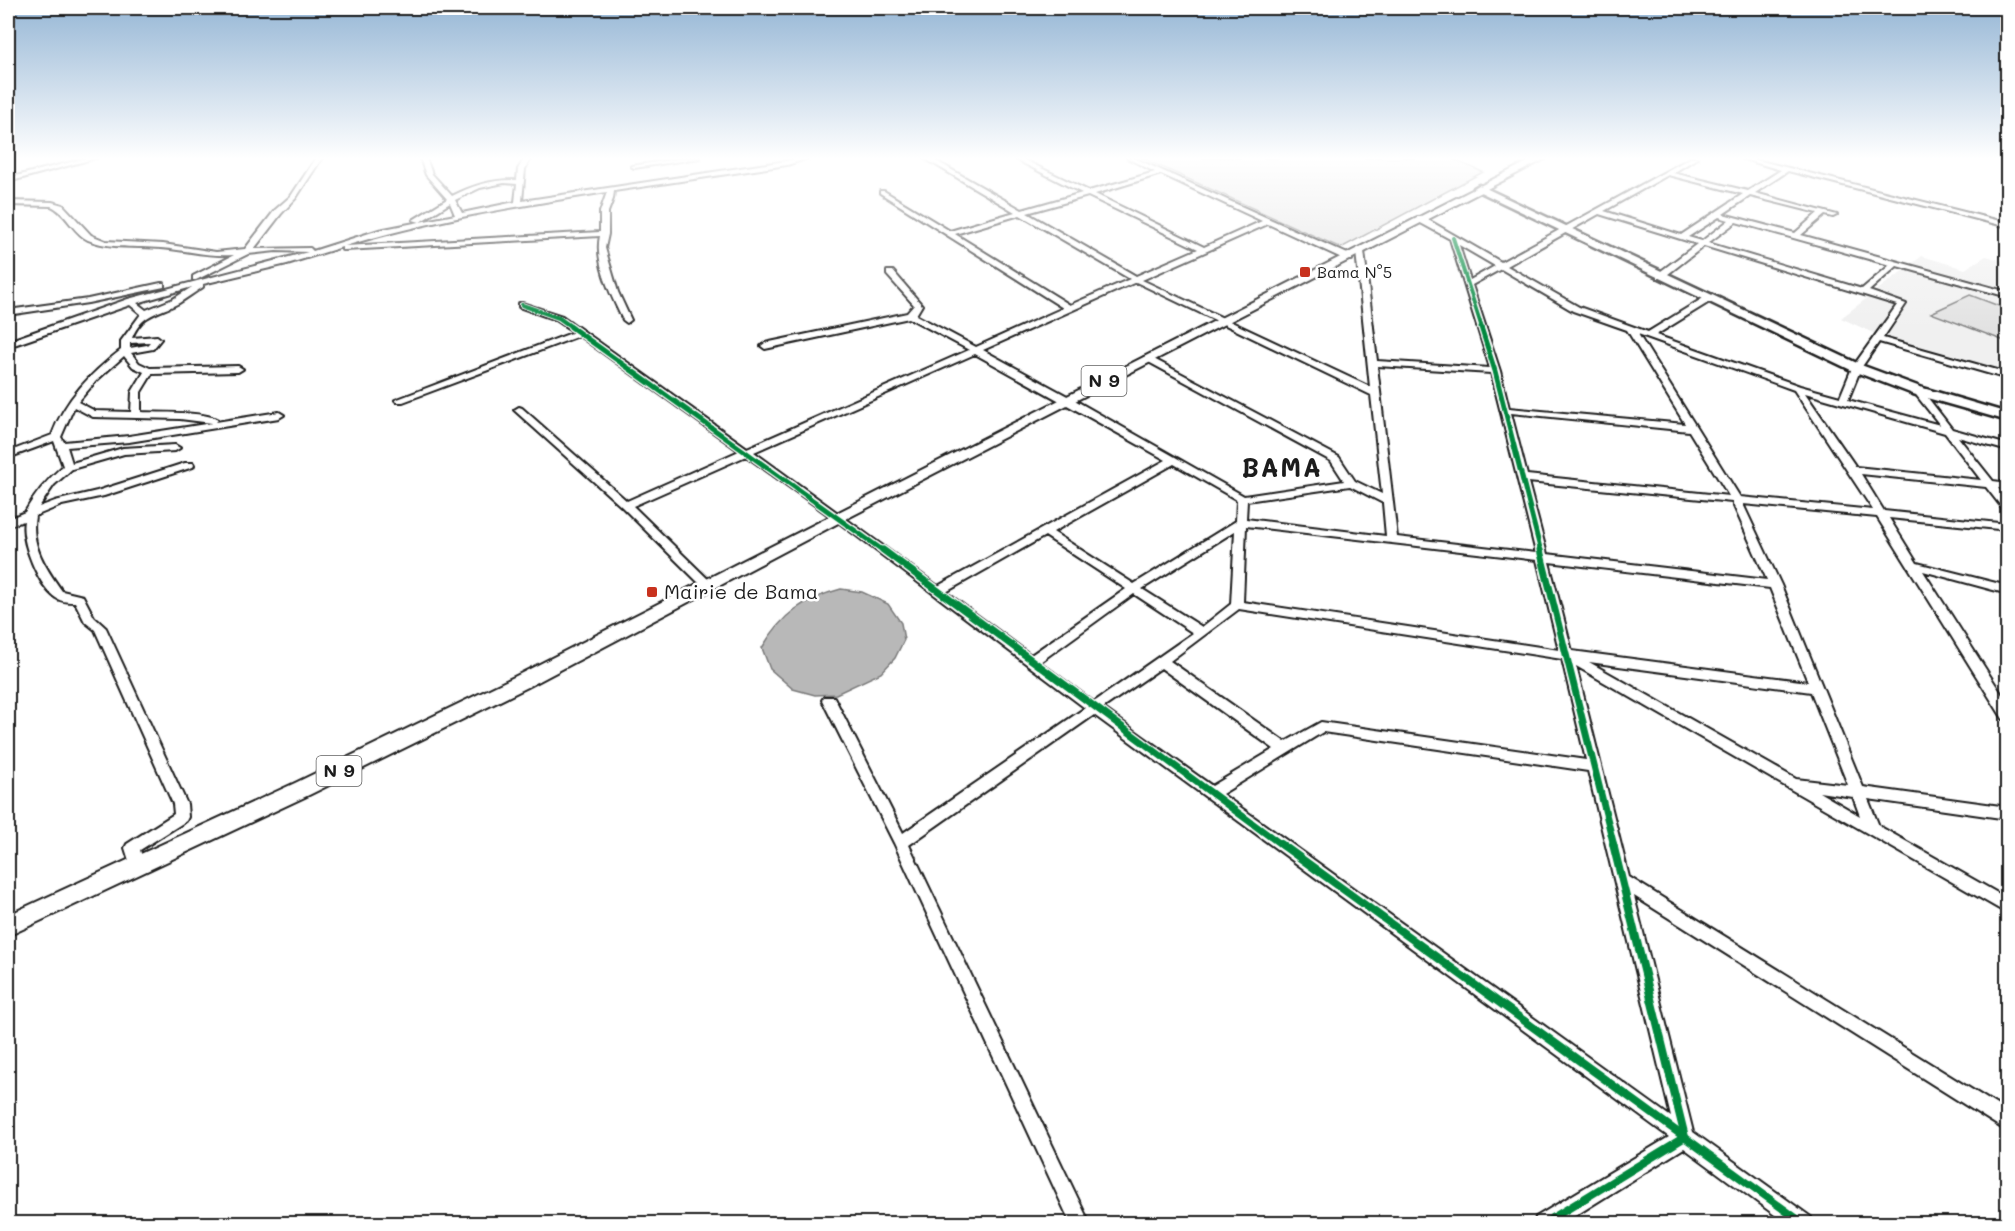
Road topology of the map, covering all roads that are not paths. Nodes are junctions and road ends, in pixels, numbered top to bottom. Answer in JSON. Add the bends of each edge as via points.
{"nodes":[{"id":1,"x":67,"y":215,"type":"edge"},
{"id":2,"x":275,"y":215,"type":"edge"},
{"id":3,"x":424,"y":215,"type":"edge"},
{"id":4,"x":457,"y":215,"type":"edge"},
{"id":5,"x":604,"y":215,"type":"edge"},
{"id":6,"x":918,"y":215,"type":"edge"},
{"id":7,"x":1010,"y":215,"type":"edge"},
{"id":8,"x":1028,"y":215,"type":"edge"},
{"id":9,"x":1132,"y":215,"type":"edge"},
{"id":10,"x":1256,"y":215,"type":"edge"},
{"id":11,"x":1427,"y":215,"type":"edge"},
{"id":12,"x":1537,"y":215,"type":"edge"},
{"id":13,"x":1593,"y":215,"type":"edge"},
{"id":14,"x":1610,"y":215,"type":"edge"},
{"id":15,"x":1715,"y":215,"type":"edge"},
{"id":16,"x":1722,"y":215,"type":"edge"},
{"id":17,"x":1820,"y":215,"type":"edge"},
{"id":18,"x":1969,"y":215,"type":"edge"},
{"id":19,"x":1420,"y":219,"type":"junction"},
{"id":20,"x":1736,"y":219,"type":"junction"},
{"id":21,"x":1268,"y":221,"type":"junction"},
{"id":22,"x":2007,"y":225,"type":"edge"},
{"id":23,"x":402,"y":229,"type":"junction"},
{"id":24,"x":1567,"y":230,"type":"junction"},
{"id":25,"x":604,"y":234,"type":"junction"},
{"id":26,"x":947,"y":234,"type":"junction"},
{"id":27,"x":1796,"y":236,"type":"junction"},
{"id":28,"x":1453,"y":238,"type":"junction"},
{"id":29,"x":1681,"y":238,"type":"junction"},
{"id":30,"x":1702,"y":244,"type":"junction"},
{"id":31,"x":1203,"y":249,"type":"junction"},
{"id":32,"x":249,"y":250,"type":"junction"},
{"id":33,"x":320,"y":251,"type":"junction"},
{"id":34,"x":1354,"y":254,"type":"junction"},
{"id":35,"x":1895,"y":264,"type":"junction"},
{"id":36,"x":1500,"y":265,"type":"junction"},
{"id":37,"x":890,"y":273,"type":"dead end"},
{"id":38,"x":1660,"y":276,"type":"junction"},
{"id":39,"x":198,"y":279,"type":"junction"},
{"id":40,"x":1137,"y":280,"type":"junction"},
{"id":41,"x":1467,"y":284,"type":"junction"},
{"id":42,"x":1864,"y":292,"type":"junction"},
{"id":43,"x":116,"y":295,"type":"junction"},
{"id":44,"x":2007,"y":295,"type":"edge"},
{"id":45,"x":1708,"y":299,"type":"junction"},
{"id":46,"x":131,"y":302,"type":"junction"},
{"id":47,"x":522,"y":305,"type":"dead end"},
{"id":48,"x":1070,"y":309,"type":"junction"},
{"id":49,"x":8,"y":313,"type":"edge"},
{"id":50,"x":146,"y":313,"type":"junction"},
{"id":51,"x":910,"y":315,"type":"junction"},
{"id":52,"x":627,"y":320,"type":"dead end"},
{"id":53,"x":1222,"y":320,"type":"junction"},
{"id":54,"x":76,"y":321,"type":"junction"},
{"id":55,"x":1630,"y":328,"type":"junction"},
{"id":56,"x":580,"y":333,"type":"junction"},
{"id":57,"x":1649,"y":335,"type":"junction"},
{"id":58,"x":1877,"y":339,"type":"junction"},
{"id":59,"x":8,"y":344,"type":"edge"},
{"id":60,"x":125,"y":346,"type":"junction"},
{"id":61,"x":765,"y":346,"type":"dead end"},
{"id":62,"x":977,"y":350,"type":"junction"},
{"id":63,"x":1147,"y":359,"type":"junction"},
{"id":64,"x":1371,"y":363,"type":"junction"},
{"id":65,"x":1857,"y":368,"type":"junction"},
{"id":66,"x":238,"y":369,"type":"dead end"},
{"id":67,"x":149,"y":371,"type":"junction"},
{"id":68,"x":1495,"y":371,"type":"junction"},
{"id":69,"x":2007,"y":376,"type":"edge"},
{"id":70,"x":1797,"y":388,"type":"junction"},
{"id":71,"x":1918,"y":391,"type":"junction"},
{"id":72,"x":1375,"y":393,"type":"junction"},
{"id":73,"x":400,"y":400,"type":"dead end"},
{"id":74,"x":1068,"y":400,"type":"junction"},
{"id":75,"x":1843,"y":401,"type":"junction"},
{"id":76,"x":73,"y":404,"type":"junction"},
{"id":77,"x":519,"y":410,"type":"dead end"},
{"id":78,"x":1505,"y":410,"type":"junction"},
{"id":79,"x":279,"y":415,"type":"dead end"},
{"id":80,"x":136,"y":416,"type":"junction"},
{"id":81,"x":162,"y":416,"type":"junction"},
{"id":82,"x":2007,"y":417,"type":"edge"},
{"id":83,"x":238,"y":421,"type":"junction"},
{"id":84,"x":1692,"y":428,"type":"junction"},
{"id":85,"x":169,"y":432,"type":"junction"},
{"id":86,"x":1950,"y":432,"type":"junction"},
{"id":87,"x":58,"y":441,"type":"junction"},
{"id":88,"x":175,"y":448,"type":"junction"},
{"id":89,"x":2007,"y":448,"type":"edge"},
{"id":90,"x":747,"y":452,"type":"junction"},
{"id":91,"x":8,"y":454,"type":"edge"},
{"id":92,"x":1174,"y":460,"type":"junction"},
{"id":93,"x":68,"y":467,"type":"junction"},
{"id":94,"x":1853,"y":470,"type":"junction"},
{"id":95,"x":1522,"y":478,"type":"junction"},
{"id":96,"x":1351,"y":483,"type":"junction"},
{"id":97,"x":1989,"y":484,"type":"junction"},
{"id":98,"x":2007,"y":486,"type":"edge"},
{"id":99,"x":1242,"y":499,"type":"junction"},
{"id":100,"x":1736,"y":499,"type":"junction"},
{"id":101,"x":1387,"y":501,"type":"junction"},
{"id":102,"x":626,"y":505,"type":"junction"},
{"id":103,"x":2007,"y":508,"type":"edge"},
{"id":104,"x":1880,"y":513,"type":"junction"},
{"id":105,"x":30,"y":514,"type":"junction"},
{"id":106,"x":838,"y":517,"type":"junction"},
{"id":107,"x":1242,"y":522,"type":"junction"},
{"id":108,"x":8,"y":523,"type":"edge"},
{"id":109,"x":2007,"y":527,"type":"edge"},
{"id":110,"x":1046,"y":532,"type":"junction"},
{"id":111,"x":1392,"y":540,"type":"junction"},
{"id":112,"x":1542,"y":558,"type":"junction"},
{"id":113,"x":1912,"y":565,"type":"junction"},
{"id":114,"x":708,"y":585,"type":"junction"},
{"id":115,"x":1775,"y":585,"type":"junction"},
{"id":116,"x":1134,"y":589,"type":"junction"},
{"id":117,"x":2007,"y":590,"type":"edge"},
{"id":118,"x":938,"y":591,"type":"junction"},
{"id":119,"x":1237,"y":605,"type":"junction"},
{"id":120,"x":1202,"y":633,"type":"junction"},
{"id":121,"x":1567,"y":655,"type":"junction"},
{"id":122,"x":1032,"y":661,"type":"junction"},
{"id":123,"x":1162,"y":662,"type":"junction"},
{"id":124,"x":1816,"y":688,"type":"junction"},
{"id":125,"x":829,"y":700,"type":"dead end"},
{"id":126,"x":1095,"y":709,"type":"junction"},
{"id":127,"x":2007,"y":716,"type":"edge"},
{"id":128,"x":1285,"y":749,"type":"junction"},
{"id":129,"x":1594,"y":766,"type":"junction"},
{"id":130,"x":1791,"y":783,"type":"junction"},
{"id":131,"x":1858,"y":793,"type":"junction"},
{"id":132,"x":1212,"y":794,"type":"junction"},
{"id":133,"x":2007,"y":813,"type":"edge"},
{"id":134,"x":1873,"y":830,"type":"junction"},
{"id":135,"x":901,"y":843,"type":"junction"},
{"id":136,"x":137,"y":866,"type":"junction"},
{"id":137,"x":1622,"y":881,"type":"junction"},
{"id":138,"x":2007,"y":907,"type":"edge"},
{"id":139,"x":8,"y":926,"type":"edge"},
{"id":140,"x":2007,"y":1123,"type":"edge"},
{"id":141,"x":1684,"y":1137,"type":"junction"},
{"id":142,"x":1081,"y":1224,"type":"edge"},
{"id":143,"x":1543,"y":1224,"type":"edge"},
{"id":144,"x":1803,"y":1224,"type":"edge"}],
"edges":[{"from":1,"to":32,"type":"street","via":[[88,237],[105,243],[216,254]]},
{"from":2,"to":32,"type":"street"},
{"from":3,"to":23,"type":"street"},
{"from":4,"to":23,"type":"street"},
{"from":5,"to":25,"type":"street"},
{"from":6,"to":26,"type":"street"},
{"from":7,"to":26,"type":"street"},
{"from":8,"to":40,"type":"street"},
{"from":9,"to":31,"type":"street"},
{"from":10,"to":21,"type":"street"},
{"from":11,"to":19,"type":"main road","number":"N 9"},
{"from":12,"to":24,"type":"street"},
{"from":13,"to":24,"type":"street"},
{"from":14,"to":29,"type":"street"},
{"from":15,"to":29,"type":"street"},
{"from":16,"to":20,"type":"street"},
{"from":17,"to":27,"type":"street"},
{"from":18,"to":22,"type":"street"},
{"from":19,"to":28,"type":"street"},
{"from":19,"to":34,"type":"main road","number":"N 9"},
{"from":20,"to":27,"type":"street"},
{"from":20,"to":30,"type":"street"},
{"from":21,"to":31,"type":"street"},
{"from":21,"to":34,"type":"street"},
{"from":23,"to":33,"type":"street"},
{"from":24,"to":36,"type":"street"},
{"from":24,"to":38,"type":"street"},
{"from":25,"to":33,"type":"street"},
{"from":25,"to":52,"type":"street","via":[[601,248],[606,270]]},
{"from":26,"to":48,"type":"street"},
{"from":27,"to":35,"type":"street"},
{"from":28,"to":36,"type":"street"},
{"from":28,"to":41,"type":"street"},
{"from":29,"to":30,"type":"street"},
{"from":30,"to":38,"type":"street"},
{"from":30,"to":42,"type":"street"},
{"from":31,"to":40,"type":"street"},
{"from":32,"to":33,"type":"street"},
{"from":32,"to":39,"type":"street"},
{"from":33,"to":39,"type":"street"},
{"from":34,"to":53,"type":"main road","number":"N 9"},
{"from":34,"to":64,"type":"street"},
{"from":35,"to":42,"type":"street"},
{"from":35,"to":44,"type":"street"},
{"from":36,"to":41,"type":"street"},
{"from":36,"to":55,"type":"street","via":[[1576,309]]},
{"from":37,"to":51,"type":"street","via":[[918,305]]},
{"from":38,"to":45,"type":"street"},
{"from":39,"to":43,"type":"street"},
{"from":39,"to":46,"type":"street"},
{"from":39,"to":50,"type":"street","via":[[200,287]]},
{"from":40,"to":48,"type":"street"},
{"from":40,"to":53,"type":"street"},
{"from":41,"to":68,"type":"street"},
{"from":42,"to":58,"type":"street","via":[[1902,304]]},
{"from":43,"to":49,"type":"street"},
{"from":43,"to":54,"type":"street"},
{"from":45,"to":57,"type":"street"},
{"from":45,"to":65,"type":"street"},
{"from":46,"to":50,"type":"street"},
{"from":46,"to":54,"type":"street"},
{"from":47,"to":56,"type":"street","via":[[559,318]]},
{"from":48,"to":62,"type":"street"},
{"from":50,"to":60,"type":"street","via":[[133,326]]},
{"from":51,"to":61,"type":"street"},
{"from":51,"to":62,"type":"street"},
{"from":53,"to":63,"type":"main road","number":"N 9"},
{"from":53,"to":72,"type":"street"},
{"from":54,"to":59,"type":"street"},
{"from":55,"to":57,"type":"street"},
{"from":55,"to":84,"type":"street"},
{"from":56,"to":73,"type":"street"},
{"from":56,"to":90,"type":"street"},
{"from":57,"to":70,"type":"street"},
{"from":58,"to":65,"type":"street"},
{"from":58,"to":69,"type":"street"},
{"from":60,"to":67,"type":"street","via":[[136,365]]},
{"from":60,"to":76,"type":"street","via":[[89,380]]},
{"from":62,"to":74,"type":"street"},
{"from":62,"to":90,"type":"street"},
{"from":63,"to":74,"type":"main road","number":"N 9"},
{"from":63,"to":96,"type":"street","via":[[1335,459]]},
{"from":64,"to":68,"type":"street"},
{"from":64,"to":72,"type":"street"},
{"from":65,"to":71,"type":"street"},
{"from":65,"to":75,"type":"street"},
{"from":66,"to":67,"type":"street"},
{"from":67,"to":80,"type":"street","via":[[136,386]]},
{"from":68,"to":78,"type":"street"},
{"from":70,"to":75,"type":"street"},
{"from":70,"to":94,"type":"street"},
{"from":71,"to":82,"type":"street"},
{"from":71,"to":86,"type":"street"},
{"from":72,"to":101,"type":"street"},
{"from":74,"to":92,"type":"street"},
{"from":74,"to":106,"type":"main road","number":"N 9"},
{"from":75,"to":86,"type":"street"},
{"from":76,"to":80,"type":"street","via":[[93,414]]},
{"from":76,"to":87,"type":"street","via":[[60,421]]},
{"from":77,"to":102,"type":"street"},
{"from":78,"to":84,"type":"street"},
{"from":78,"to":95,"type":"street"},
{"from":79,"to":83,"type":"street"},
{"from":80,"to":81,"type":"street"},
{"from":81,"to":83,"type":"street"},
{"from":81,"to":85,"type":"street"},
{"from":83,"to":85,"type":"street"},
{"from":84,"to":100,"type":"street"},
{"from":85,"to":87,"type":"street","via":[[114,441]]},
{"from":85,"to":88,"type":"street"},
{"from":86,"to":89,"type":"street"},
{"from":86,"to":97,"type":"street"},
{"from":87,"to":91,"type":"street"},
{"from":87,"to":93,"type":"street"},
{"from":88,"to":93,"type":"street","via":[[123,451]]},
{"from":88,"to":105,"type":"street","via":[[186,463]]},
{"from":90,"to":102,"type":"street"},
{"from":90,"to":106,"type":"street"},
{"from":92,"to":99,"type":"street"},
{"from":92,"to":110,"type":"street"},
{"from":93,"to":105,"type":"street","via":[[47,488]]},
{"from":94,"to":97,"type":"street"},
{"from":94,"to":104,"type":"street"},
{"from":95,"to":100,"type":"street"},
{"from":95,"to":112,"type":"street"},
{"from":96,"to":99,"type":"street"},
{"from":96,"to":101,"type":"street"},
{"from":97,"to":98,"type":"street"},
{"from":97,"to":103,"type":"street"},
{"from":99,"to":107,"type":"street"},
{"from":100,"to":104,"type":"street"},
{"from":100,"to":115,"type":"street"},
{"from":101,"to":111,"type":"street"},
{"from":102,"to":114,"type":"street"},
{"from":104,"to":109,"type":"street"},
{"from":104,"to":113,"type":"street"},
{"from":105,"to":108,"type":"street"},
{"from":105,"to":136,"type":"street","via":[[27,537],[31,552],[58,594],[79,599],[89,619],[100,628],[180,804],[182,817],[132,848]]},
{"from":106,"to":114,"type":"main road","number":"N 9"},
{"from":106,"to":118,"type":"street"},
{"from":107,"to":111,"type":"street"},
{"from":107,"to":116,"type":"street"},
{"from":107,"to":119,"type":"street"},
{"from":110,"to":116,"type":"street"},
{"from":110,"to":118,"type":"street"},
{"from":111,"to":112,"type":"street"},
{"from":112,"to":115,"type":"street"},
{"from":112,"to":121,"type":"street"},
{"from":113,"to":117,"type":"street"},
{"from":113,"to":127,"type":"street"},
{"from":114,"to":136,"type":"main road","number":"N 9","via":[[511,687]]},
{"from":115,"to":124,"type":"street"},
{"from":116,"to":120,"type":"street"},
{"from":116,"to":122,"type":"street"},
{"from":118,"to":122,"type":"street"},
{"from":119,"to":120,"type":"street"},
{"from":119,"to":121,"type":"street"},
{"from":120,"to":123,"type":"street"},
{"from":121,"to":124,"type":"street"},
{"from":121,"to":129,"type":"street"},
{"from":121,"to":130,"type":"street"},
{"from":122,"to":126,"type":"street"},
{"from":123,"to":126,"type":"street"},
{"from":123,"to":128,"type":"street"},
{"from":124,"to":131,"type":"street"},
{"from":125,"to":135,"type":"street"},
{"from":126,"to":132,"type":"street"},
{"from":126,"to":135,"type":"street"},
{"from":128,"to":129,"type":"street","via":[[1321,727]]},
{"from":128,"to":132,"type":"street"},
{"from":129,"to":137,"type":"street"},
{"from":130,"to":131,"type":"street"},
{"from":130,"to":134,"type":"street"},
{"from":131,"to":133,"type":"street"},
{"from":131,"to":134,"type":"street"},
{"from":132,"to":141,"type":"street"},
{"from":134,"to":138,"type":"street"},
{"from":135,"to":142,"type":"street"},
{"from":136,"to":139,"type":"main road","number":"N 9"},
{"from":137,"to":140,"type":"street"},
{"from":137,"to":141,"type":"street"},
{"from":141,"to":143,"type":"street"},
{"from":141,"to":144,"type":"street"}]}
